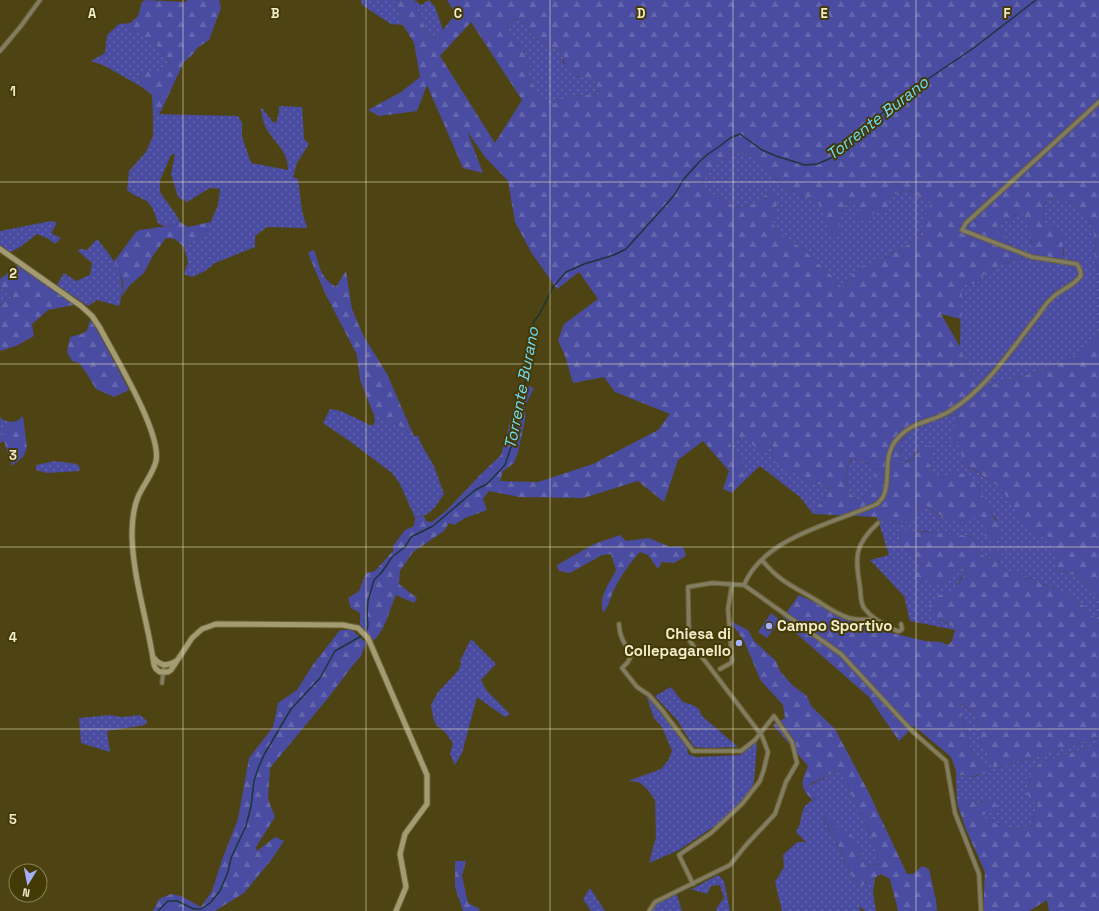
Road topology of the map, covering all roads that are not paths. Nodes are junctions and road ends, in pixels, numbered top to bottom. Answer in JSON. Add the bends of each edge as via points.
{"nodes":[{"id":1,"x":40,"y":0,"type":"edge"},
{"id":2,"x":0,"y":51,"type":"edge"},
{"id":3,"x":1099,"y":102,"type":"edge"},
{"id":4,"x":0,"y":249,"type":"edge"},
{"id":5,"x":878,"y":522,"type":"dead end"},
{"id":6,"x":762,"y":560,"type":"junction"},
{"id":7,"x":732,"y":584,"type":"junction"},
{"id":8,"x":744,"y":585,"type":"junction"},
{"id":9,"x":874,"y":619,"type":"junction"},
{"id":10,"x":620,"y":624,"type":"dead end"},
{"id":11,"x":901,"y":624,"type":"dead end"},
{"id":12,"x":153,"y":657,"type":"junction"},
{"id":13,"x":177,"y":661,"type":"junction"},
{"id":14,"x":164,"y":665,"type":"junction"},
{"id":15,"x":720,"y":669,"type":"dead end"},
{"id":16,"x":164,"y":672,"type":"junction"},
{"id":17,"x":162,"y":683,"type":"dead end"},
{"id":18,"x":760,"y":733,"type":"junction"},
{"id":19,"x":693,"y":884,"type":"junction"},
{"id":20,"x":396,"y":911,"type":"edge"},
{"id":21,"x":650,"y":911,"type":"edge"},
{"id":22,"x":981,"y":911,"type":"edge"}],
"edges":[{"from":1,"to":2,"type":"street"},
{"from":3,"to":6,"type":"street","via":[[966,223],[962,230],[1032,257],[1076,264],[1082,275],[1078,282],[1051,298],[982,386],[950,412],[918,423],[896,440],[890,451],[883,497],[877,504],[792,538]]},
{"from":4,"to":12,"type":"main road","via":[[92,316],[144,410],[156,448],[156,460],[138,497],[132,522],[132,536],[133,557]]},
{"from":5,"to":9,"type":"street","via":[[861,543],[856,561],[862,604]]},
{"from":6,"to":8,"type":"street","via":[[752,570]]},
{"from":6,"to":9,"type":"street","via":[[775,576],[833,610],[848,617]]},
{"from":7,"to":8,"type":"street"},
{"from":7,"to":15,"type":"street","via":[[728,609],[732,660]]},
{"from":7,"to":18,"type":"street","via":[[688,586],[689,640]]},
{"from":8,"to":22,"type":"street","via":[[841,654],[913,732],[946,761],[955,813],[979,874]]},
{"from":9,"to":11,"type":"street","via":[[897,631],[902,629]]},
{"from":10,"to":18,"type":"street","via":[[619,631],[632,654],[622,668],[637,687],[649,695],[662,710],[693,751],[741,751]]},
{"from":12,"to":14,"type":"main road"},
{"from":12,"to":16,"type":"main road","via":[[156,669]]},
{"from":13,"to":14,"type":"main road"},
{"from":13,"to":16,"type":"main road","via":[[171,670]]},
{"from":13,"to":20,"type":"main road","via":[[202,628],[216,624],[343,625],[358,628],[368,638],[428,775],[427,804],[405,834],[400,854],[406,887]]},
{"from":14,"to":16,"type":"street"},
{"from":16,"to":17,"type":"street"},
{"from":18,"to":19,"type":"street","via":[[768,752],[760,781],[742,804],[711,833],[678,855]]},
{"from":18,"to":19,"type":"street","via":[[774,716],[792,742],[797,763],[786,782],[775,814],[730,865]]},
{"from":19,"to":21,"type":"street","via":[[655,902]]}]}
